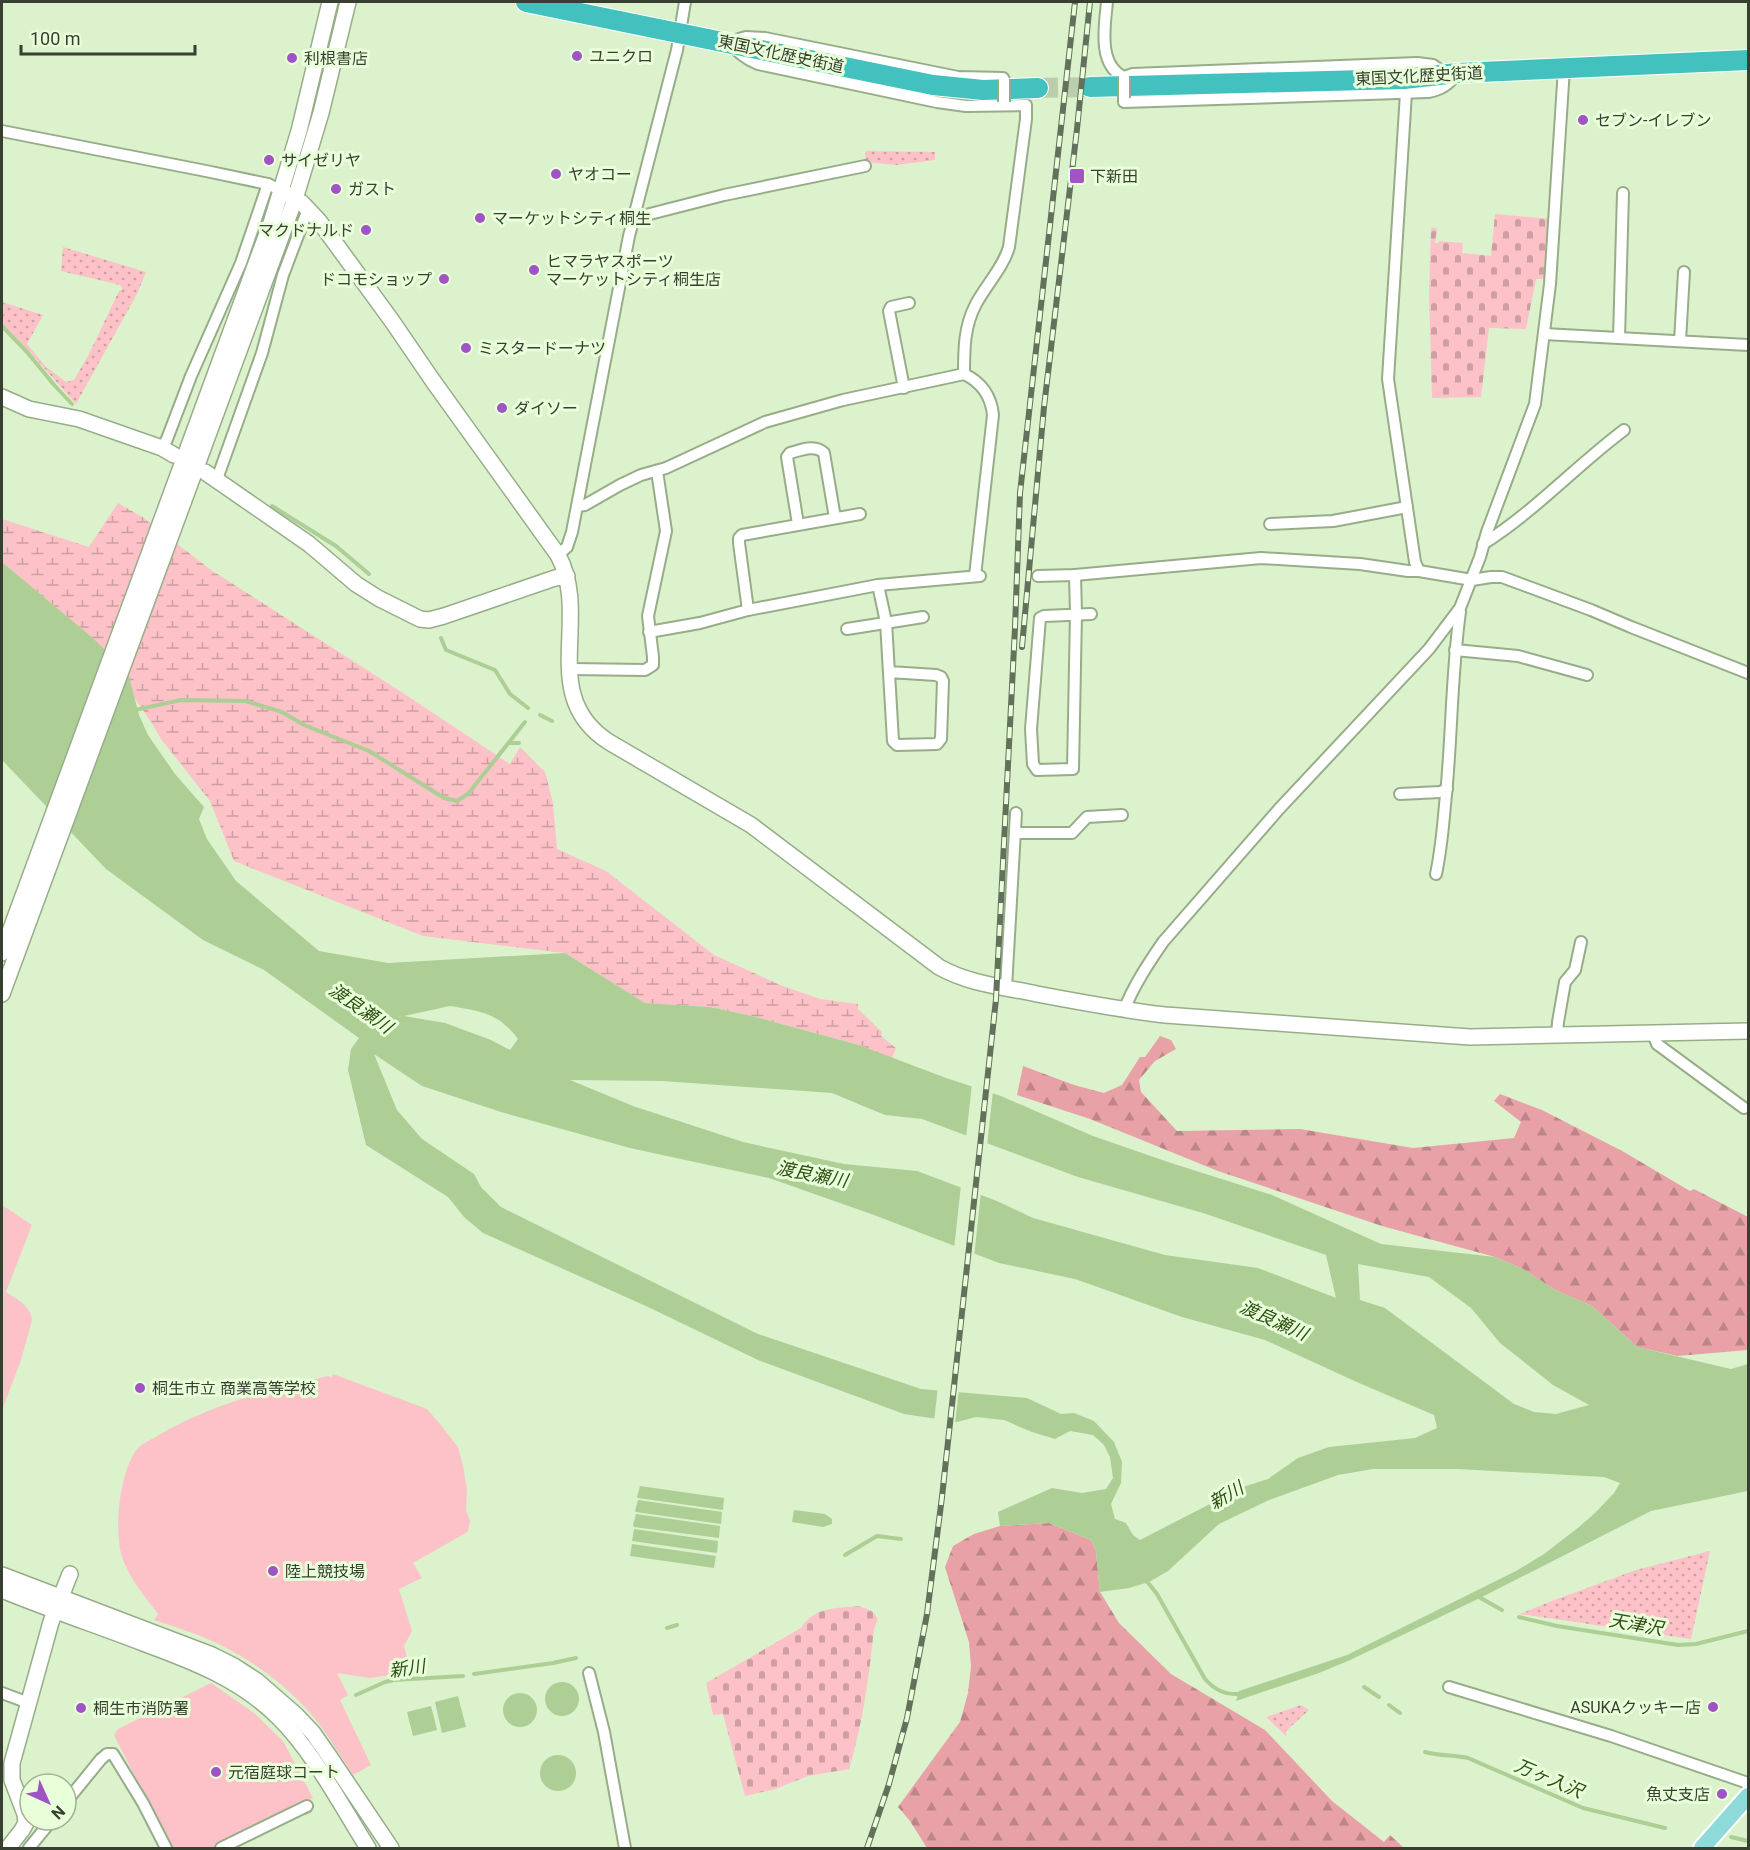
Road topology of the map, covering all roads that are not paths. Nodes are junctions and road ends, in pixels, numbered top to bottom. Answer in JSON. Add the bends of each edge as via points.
{"nodes":[{"id":1,"x":330,"y":2,"type":"edge"},
{"id":2,"x":348,"y":2,"type":"edge"},
{"id":3,"x":526,"y":2,"type":"edge"},
{"id":4,"x":685,"y":2,"type":"edge"},
{"id":5,"x":1107,"y":2,"type":"edge"},
{"id":6,"x":681,"y":33,"type":"junction"},
{"id":7,"x":729,"y":42,"type":"junction"},
{"id":8,"x":1749,"y":60,"type":"edge"},
{"id":9,"x":1564,"y":68,"type":"junction"},
{"id":10,"x":1452,"y":74,"type":"junction"},
{"id":11,"x":1124,"y":77,"type":"junction"},
{"id":12,"x":1090,"y":87,"type":"tunnel mouth"},
{"id":13,"x":1038,"y":88,"type":"tunnel mouth"},
{"id":14,"x":1406,"y":93,"type":"junction"},
{"id":15,"x":1004,"y":104,"type":"junction"},
{"id":16,"x":2,"y":131,"type":"edge"},
{"id":17,"x":865,"y":166,"type":"dead end"},
{"id":18,"x":282,"y":191,"type":"junction"},
{"id":19,"x":1623,"y":193,"type":"dead end"},
{"id":20,"x":309,"y":209,"type":"junction"},
{"id":21,"x":634,"y":216,"type":"junction"},
{"id":22,"x":1684,"y":272,"type":"dead end"},
{"id":23,"x":909,"y":303,"type":"dead end"},
{"id":24,"x":1544,"y":333,"type":"junction"},
{"id":25,"x":1619,"y":338,"type":"junction"},
{"id":26,"x":1680,"y":341,"type":"junction"},
{"id":27,"x":1749,"y":345,"type":"edge"},
{"id":28,"x":963,"y":374,"type":"junction"},
{"id":29,"x":904,"y":387,"type":"junction"},
{"id":30,"x":2,"y":397,"type":"edge"},
{"id":31,"x":1624,"y":430,"type":"dead end"},
{"id":32,"x":168,"y":452,"type":"joint"},
{"id":33,"x":657,"y":471,"type":"junction"},
{"id":34,"x":211,"y":476,"type":"joint"},
{"id":35,"x":182,"y":486,"type":"junction"},
{"id":36,"x":577,"y":506,"type":"junction"},
{"id":37,"x":1407,"y":507,"type":"junction"},
{"id":38,"x":860,"y":514,"type":"dead end"},
{"id":39,"x":835,"y":518,"type":"junction"},
{"id":40,"x":798,"y":524,"type":"junction"},
{"id":41,"x":1270,"y":524,"type":"dead end"},
{"id":42,"x":1483,"y":544,"type":"junction"},
{"id":43,"x":558,"y":555,"type":"junction"},
{"id":44,"x":1419,"y":571,"type":"junction"},
{"id":45,"x":1075,"y":575,"type":"junction"},
{"id":46,"x":567,"y":576,"type":"junction"},
{"id":47,"x":1038,"y":576,"type":"dead end"},
{"id":48,"x":1472,"y":580,"type":"junction"},
{"id":49,"x":879,"y":585,"type":"junction"},
{"id":50,"x":1460,"y":608,"type":"junction"},
{"id":51,"x":748,"y":610,"type":"junction"},
{"id":52,"x":1076,"y":614,"type":"junction"},
{"id":53,"x":1091,"y":614,"type":"dead end"},
{"id":54,"x":923,"y":617,"type":"dead end"},
{"id":55,"x":886,"y":622,"type":"junction"},
{"id":56,"x":847,"y":629,"type":"dead end"},
{"id":57,"x":649,"y":632,"type":"junction"},
{"id":58,"x":1455,"y":650,"type":"junction"},
{"id":59,"x":570,"y":669,"type":"junction"},
{"id":60,"x":889,"y":672,"type":"junction"},
{"id":61,"x":1749,"y":673,"type":"edge"},
{"id":62,"x":1587,"y":675,"type":"dead end"},
{"id":63,"x":1447,"y":789,"type":"junction"},
{"id":64,"x":1400,"y":794,"type":"dead end"},
{"id":65,"x":1016,"y":813,"type":"dead end"},
{"id":66,"x":1122,"y":815,"type":"dead end"},
{"id":67,"x":1014,"y":833,"type":"junction"},
{"id":68,"x":1436,"y":874,"type":"dead end"},
{"id":69,"x":1581,"y":942,"type":"dead end"},
{"id":70,"x":2,"y":953,"type":"edge"},
{"id":71,"x":1006,"y":988,"type":"junction"},
{"id":72,"x":2,"y":994,"type":"edge"},
{"id":73,"x":1124,"y":1010,"type":"junction"},
{"id":74,"x":1749,"y":1031,"type":"edge"},
{"id":75,"x":1653,"y":1033,"type":"junction"},
{"id":76,"x":1557,"y":1036,"type":"junction"},
{"id":77,"x":1744,"y":1108,"type":"dead end"},
{"id":78,"x":70,"y":1574,"type":"dead end"},
{"id":79,"x":2,"y":1575,"type":"edge"},
{"id":80,"x":2,"y":1590,"type":"edge"},
{"id":81,"x":58,"y":1604,"type":"junction"},
{"id":82,"x":589,"y":1673,"type":"dead end"},
{"id":83,"x":1449,"y":1687,"type":"dead end"},
{"id":84,"x":2,"y":1693,"type":"edge"},
{"id":85,"x":29,"y":1703,"type":"junction"},
{"id":86,"x":1749,"y":1785,"type":"edge"},
{"id":87,"x":78,"y":1787,"type":"edge"},
{"id":88,"x":18,"y":1796,"type":"edge"},
{"id":89,"x":1749,"y":1796,"type":"edge"},
{"id":90,"x":307,"y":1806,"type":"dead end"},
{"id":91,"x":20,"y":1832,"type":"edge"},
{"id":92,"x":42,"y":1832,"type":"edge"},
{"id":93,"x":8,"y":1848,"type":"edge"},
{"id":94,"x":29,"y":1848,"type":"edge"},
{"id":95,"x":166,"y":1848,"type":"edge"},
{"id":96,"x":221,"y":1848,"type":"edge"},
{"id":97,"x":368,"y":1848,"type":"edge"},
{"id":98,"x":391,"y":1848,"type":"edge"},
{"id":99,"x":625,"y":1848,"type":"edge"},
{"id":100,"x":1702,"y":1848,"type":"edge"}],
"edges":[{"from":1,"to":18,"type":"street"},
{"from":2,"to":18,"type":"street","via":[[321,113]]},
{"from":3,"to":6,"type":"highway","name":"東国文化歴史街道"},
{"from":4,"to":6,"type":"street"},
{"from":5,"to":11,"type":"street","via":[[1105,51]]},
{"from":6,"to":7,"type":"highway","name":"東国文化歴史街道"},
{"from":6,"to":21,"type":"street"},
{"from":7,"to":13,"type":"highway","name":"東国文化歴史街道","via":[[933,85],[983,90]]},
{"from":7,"to":15,"type":"street","via":[[738,53],[758,64],[937,102],[966,106]]},
{"from":7,"to":15,"type":"street","bridge":true,"via":[[765,38],[958,77],[1004,78]]},
{"from":8,"to":9,"type":"highway","name":"東国文化歴史街道"},
{"from":9,"to":10,"type":"highway","name":"東国文化歴史街道"},
{"from":9,"to":24,"type":"street"},
{"from":10,"to":11,"type":"street","via":[[1417,63]]},
{"from":10,"to":12,"type":"highway","name":"東国文化歴史街道"},
{"from":10,"to":14,"type":"street","via":[[1449,83],[1437,91]]},
{"from":11,"to":14,"type":"street","bridge":true,"via":[[1124,102]]},
{"from":14,"to":37,"type":"street","via":[[1388,379]]},
{"from":15,"to":28,"type":"street","via":[[1026,105],[1009,247],[972,312]]},
{"from":16,"to":18,"type":"street"},
{"from":17,"to":21,"type":"street"},
{"from":18,"to":20,"type":"street"},
{"from":18,"to":32,"type":"street","via":[[241,262],[191,376],[167,439]]},
{"from":18,"to":35,"type":"street"},
{"from":19,"to":25,"type":"street"},
{"from":20,"to":34,"type":"street","via":[[283,275],[262,353]]},
{"from":20,"to":43,"type":"street"},
{"from":21,"to":36,"type":"street"},
{"from":22,"to":26,"type":"street"},
{"from":23,"to":29,"type":"street","via":[[889,311]]},
{"from":24,"to":25,"type":"street"},
{"from":24,"to":42,"type":"street","via":[[1535,404]]},
{"from":25,"to":26,"type":"street"},
{"from":26,"to":27,"type":"street"},
{"from":28,"to":29,"type":"street"},
{"from":28,"to":49,"type":"street","via":[[986,392],[993,415],[978,576]]},
{"from":29,"to":33,"type":"street","via":[[765,423]]},
{"from":30,"to":32,"type":"street","via":[[29,409],[79,419]]},
{"from":31,"to":42,"type":"street"},
{"from":33,"to":36,"type":"street"},
{"from":33,"to":57,"type":"street","via":[[666,531],[649,612]]},
{"from":34,"to":46,"type":"street","via":[[309,544],[356,584],[420,619],[438,618]]},
{"from":35,"to":70,"type":"street"},
{"from":35,"to":72,"type":"street"},
{"from":36,"to":43,"type":"street","via":[[570,540]]},
{"from":37,"to":41,"type":"street","via":[[1333,521]]},
{"from":37,"to":44,"type":"street"},
{"from":38,"to":39,"type":"street"},
{"from":39,"to":40,"type":"street"},
{"from":39,"to":40,"type":"street","via":[[824,453],[815,448],[787,457]]},
{"from":40,"to":51,"type":"street","via":[[739,538]]},
{"from":42,"to":48,"type":"street"},
{"from":43,"to":46,"type":"street"},
{"from":44,"to":45,"type":"street","via":[[1262,558]]},
{"from":44,"to":48,"type":"street"},
{"from":45,"to":47,"type":"street"},
{"from":45,"to":52,"type":"street"},
{"from":46,"to":59,"type":"street"},
{"from":48,"to":50,"type":"street"},
{"from":48,"to":61,"type":"street","via":[[1491,577],[1517,582]]},
{"from":49,"to":51,"type":"street"},
{"from":49,"to":55,"type":"street"},
{"from":50,"to":58,"type":"street"},
{"from":50,"to":73,"type":"street","via":[[1429,649],[1279,809],[1163,942]]},
{"from":51,"to":57,"type":"street"},
{"from":52,"to":52,"type":"street","via":[[1073,769],[1037,770],[1033,764],[1031,729],[1040,618]]},
{"from":52,"to":53,"type":"street"},
{"from":54,"to":55,"type":"street"},
{"from":55,"to":56,"type":"street"},
{"from":55,"to":60,"type":"street"},
{"from":57,"to":59,"type":"street","via":[[653,665],[648,669]]},
{"from":58,"to":62,"type":"street","via":[[1506,654]]},
{"from":58,"to":63,"type":"street"},
{"from":59,"to":71,"type":"street","via":[[577,709],[589,727],[603,738],[752,825],[939,967],[969,980]]},
{"from":60,"to":60,"type":"street","via":[[941,677],[941,739],[937,744],[897,745],[892,741]]},
{"from":63,"to":64,"type":"street"},
{"from":63,"to":68,"type":"street"},
{"from":65,"to":67,"type":"street"},
{"from":66,"to":67,"type":"street","via":[[1087,817],[1072,833]]},
{"from":67,"to":71,"type":"street"},
{"from":69,"to":76,"type":"street","via":[[1575,970],[1565,982]]},
{"from":71,"to":73,"type":"street"},
{"from":73,"to":76,"type":"street","via":[[1427,1035]]},
{"from":74,"to":75,"type":"street"},
{"from":75,"to":76,"type":"street"},
{"from":75,"to":77,"type":"street","via":[[1657,1044]]},
{"from":78,"to":81,"type":"street"},
{"from":79,"to":81,"type":"street"},
{"from":80,"to":81,"type":"street"},
{"from":81,"to":85,"type":"street"},
{"from":81,"to":97,"type":"street","via":[[207,1668],[243,1688],[277,1716],[300,1742]]},
{"from":81,"to":98,"type":"street","via":[[212,1655],[257,1681],[313,1733]]},
{"from":82,"to":99,"type":"street"},
{"from":83,"to":86,"type":"street","via":[[1658,1751]]},
{"from":84,"to":85,"type":"street"},
{"from":85,"to":88,"type":"street","via":[[11,1771]]},
{"from":87,"to":95,"type":"street","via":[[101,1759],[113,1754]]},
{"from":89,"to":100,"type":"main road"},
{"from":90,"to":96,"type":"street"},
{"from":91,"to":93,"type":"street"},
{"from":92,"to":94,"type":"street"}]}
